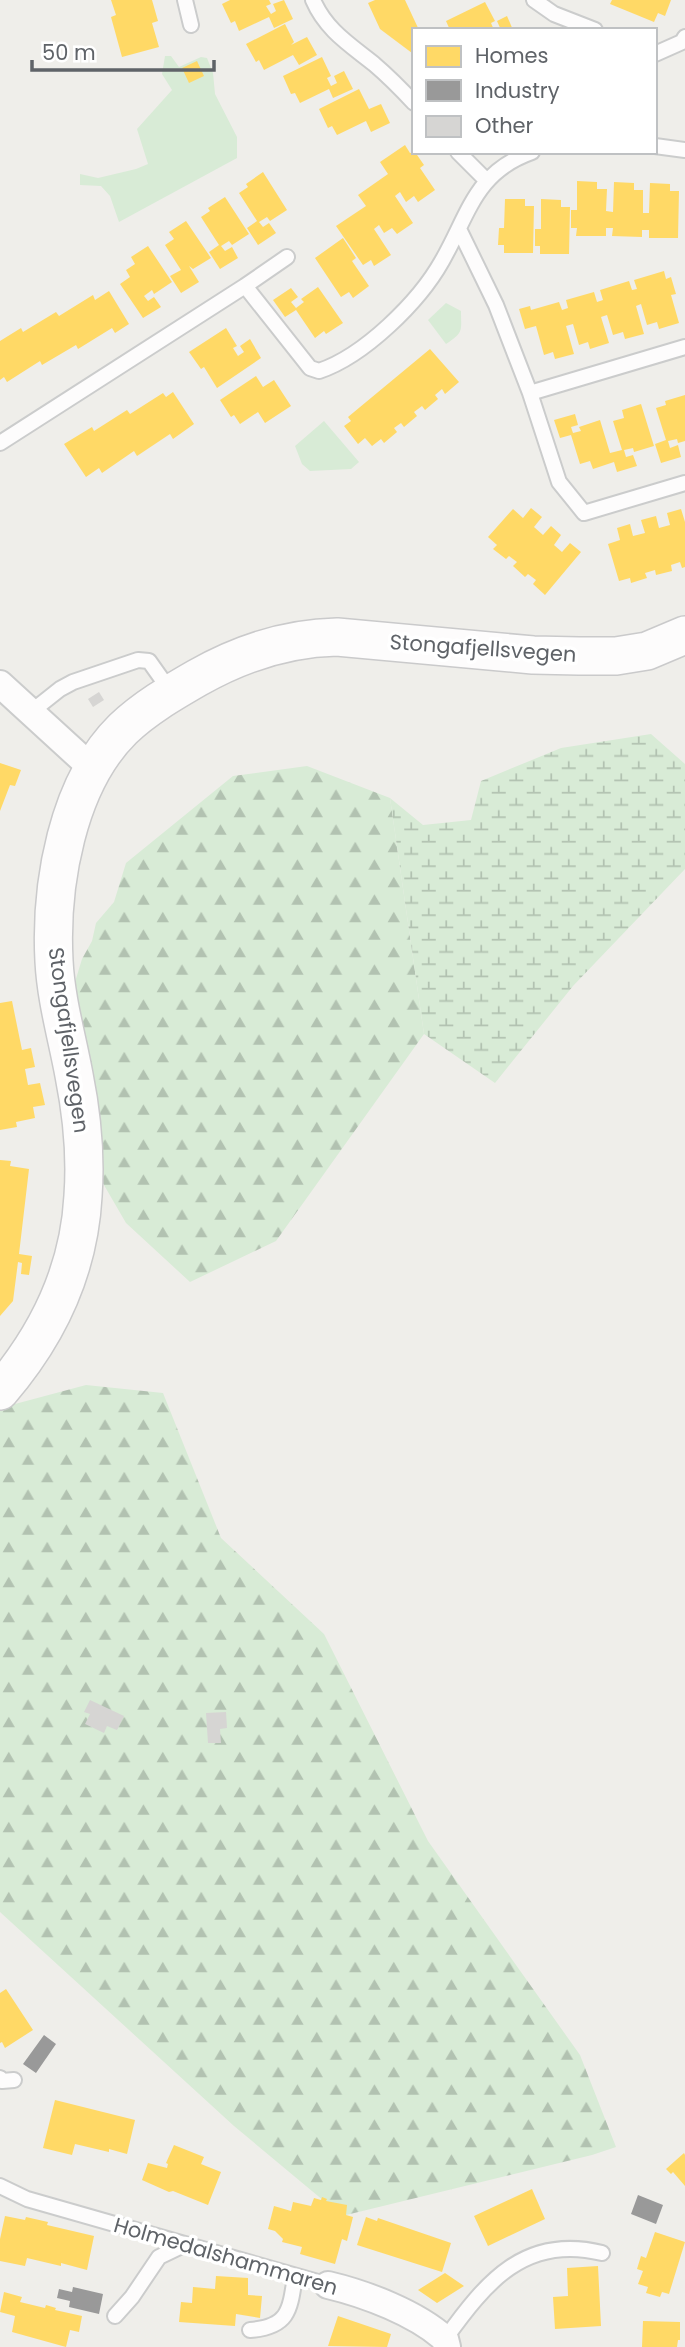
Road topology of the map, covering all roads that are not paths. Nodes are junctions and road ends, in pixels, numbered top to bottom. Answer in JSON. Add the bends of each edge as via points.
{"nodes":[{"id":1,"x":185,"y":0,"type":"edge"},
{"id":2,"x":313,"y":0,"type":"edge"},
{"id":3,"x":534,"y":0,"type":"edge"},
{"id":4,"x":191,"y":25,"type":"dead end"},
{"id":5,"x":590,"y":28,"type":"edge"},
{"id":6,"x":685,"y":37,"type":"edge"},
{"id":7,"x":657,"y":53,"type":"edge"},
{"id":8,"x":412,"y":101,"type":"edge"},
{"id":9,"x":657,"y":146,"type":"edge"},
{"id":10,"x":685,"y":150,"type":"edge"},
{"id":11,"x":460,"y":154,"type":"edge"},
{"id":12,"x":527,"y":154,"type":"edge"},
{"id":13,"x":486,"y":180,"type":"junction"},
{"id":14,"x":459,"y":229,"type":"junction"},
{"id":15,"x":287,"y":257,"type":"dead end"},
{"id":16,"x":245,"y":286,"type":"junction"},
{"id":17,"x":685,"y":347,"type":"edge"},
{"id":18,"x":530,"y":393,"type":"junction"},
{"id":19,"x":0,"y":443,"type":"edge"},
{"id":20,"x":685,"y":483,"type":"edge"},
{"id":21,"x":685,"y":635,"type":"edge"},
{"id":22,"x":0,"y":684,"type":"edge"},
{"id":23,"x":171,"y":693,"type":"junction"},
{"id":24,"x":31,"y":712,"type":"junction"},
{"id":25,"x":93,"y":769,"type":"junction"},
{"id":26,"x":0,"y":1391,"type":"edge"},
{"id":27,"x":0,"y":2186,"type":"edge"},
{"id":28,"x":184,"y":2245,"type":"junction"},
{"id":29,"x":602,"y":2253,"type":"dead end"},
{"id":30,"x":295,"y":2276,"type":"junction"},
{"id":31,"x":328,"y":2285,"type":"joint"},
{"id":32,"x":115,"y":2316,"type":"dead end"},
{"id":33,"x":250,"y":2330,"type":"dead end"},
{"id":34,"x":446,"y":2343,"type":"edge"}],
"edges":[{"from":1,"to":4,"type":"lane"},
{"from":2,"to":8,"type":"lane","via":[[337,37]]},
{"from":3,"to":5,"type":"lane","via":[[554,14]]},
{"from":6,"to":7,"type":"lane"},
{"from":9,"to":10,"type":"lane"},
{"from":11,"to":13,"type":"lane"},
{"from":12,"to":13,"type":"lane"},
{"from":13,"to":14,"type":"lane"},
{"from":14,"to":16,"type":"lane","via":[[421,292],[342,361],[319,371],[310,368]]},
{"from":14,"to":18,"type":"lane","via":[[496,305]]},
{"from":15,"to":16,"type":"lane"},
{"from":16,"to":19,"type":"lane"},
{"from":17,"to":18,"type":"lane"},
{"from":18,"to":20,"type":"lane","via":[[559,482],[584,513]]},
{"from":21,"to":23,"type":"street","name":"Stongafjellsvegen","via":[[647,651],[616,656],[533,655],[308,638],[246,654]]},
{"from":22,"to":24,"type":"street"},
{"from":23,"to":24,"type":"lane","via":[[149,661],[138,660],[66,685]]},
{"from":23,"to":25,"type":"street","name":"Stongafjellsvegen","via":[[123,730]]},
{"from":24,"to":25,"type":"street"},
{"from":25,"to":26,"type":"street","name":"Stongafjellsvegen","via":[[63,851],[53,929],[59,1005],[83,1127],[80,1221],[62,1292],[47,1327]]},
{"from":27,"to":28,"type":"lane","name":"Holmedalshammaren","via":[[27,2199]]},
{"from":28,"to":30,"type":"lane","name":"Holmedalshammaren"},
{"from":28,"to":32,"type":"lane","via":[[159,2258]]},
{"from":29,"to":34,"type":"lane","name":"Holmedalshammaren","via":[[568,2247],[525,2258],[494,2280]]},
{"from":30,"to":31,"type":"lane","name":"Holmedalshammaren"},
{"from":30,"to":33,"type":"lane","via":[[283,2319],[274,2326]]},
{"from":31,"to":34,"type":"street","name":"Holmedalshammaren","via":[[359,2292],[423,2323]]}]}
